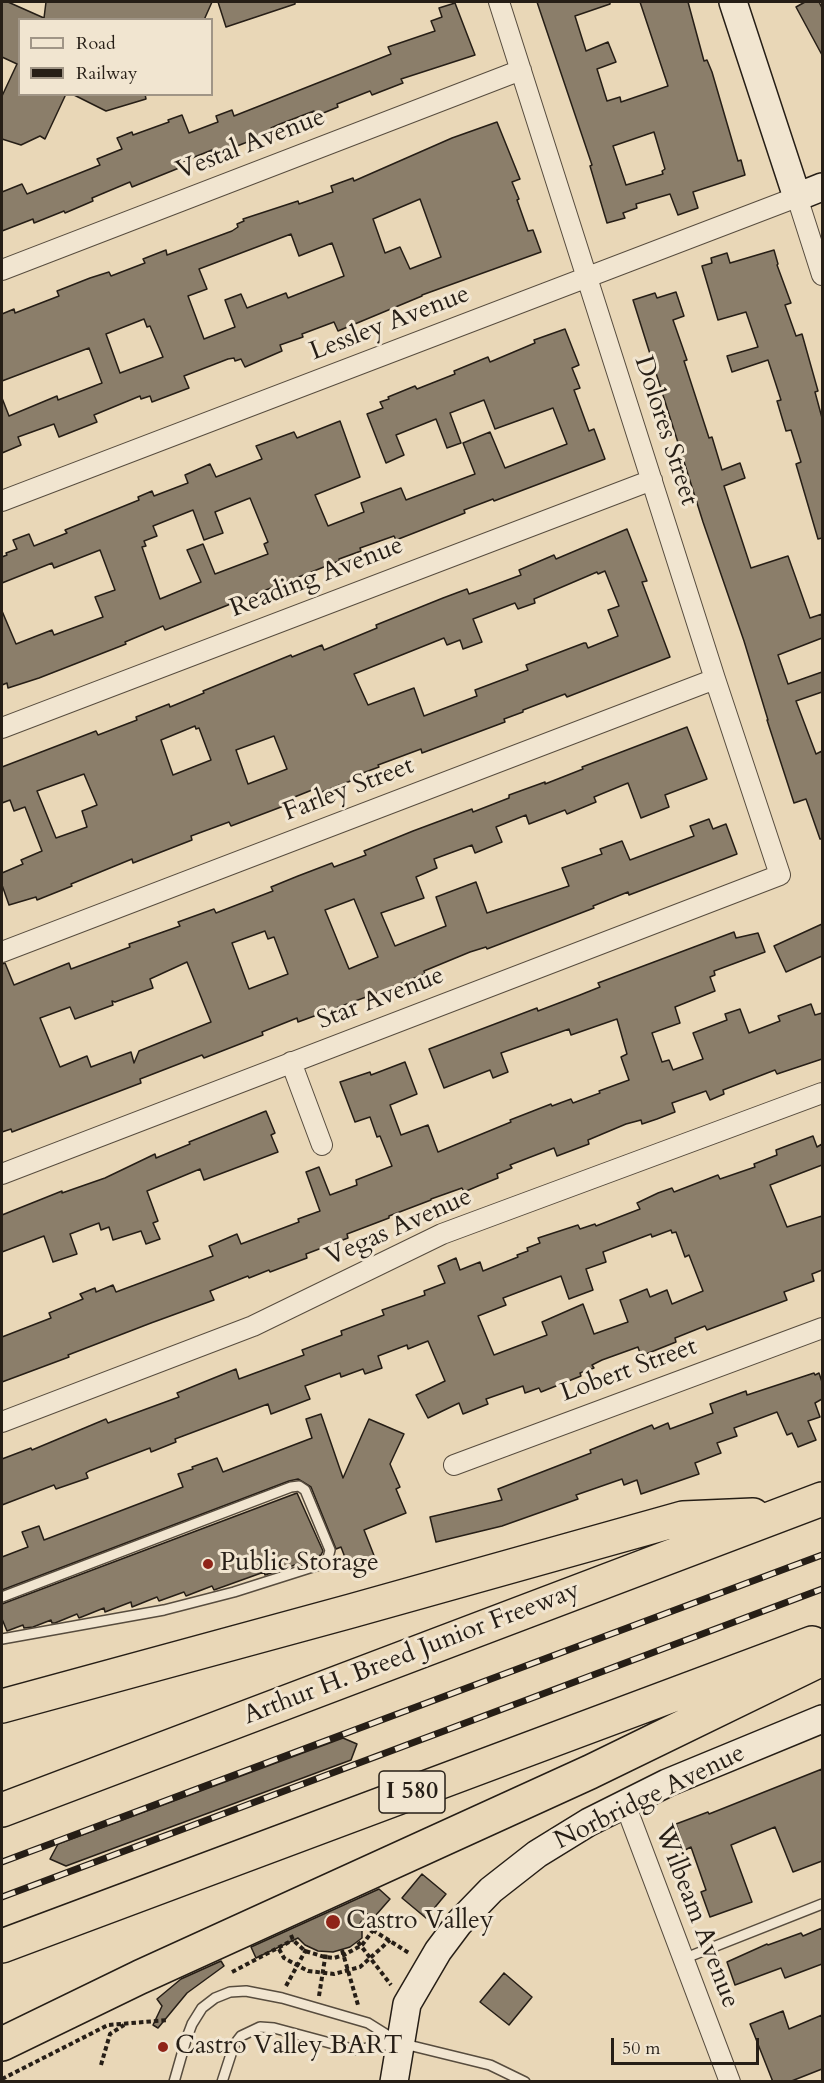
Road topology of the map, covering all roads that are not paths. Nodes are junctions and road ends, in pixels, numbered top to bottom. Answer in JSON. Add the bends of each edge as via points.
{"nodes":[{"id":1,"x":499,"y":2,"type":"edge"},
{"id":2,"x":733,"y":2,"type":"edge"},
{"id":3,"x":521,"y":70,"type":"junction"},
{"id":4,"x":822,"y":187,"type":"edge"},
{"id":5,"x":797,"y":197,"type":"junction"},
{"id":6,"x":2,"y":270,"type":"edge"},
{"id":7,"x":822,"y":275,"type":"edge"},
{"id":8,"x":588,"y":277,"type":"junction"},
{"id":9,"x":652,"y":480,"type":"junction"},
{"id":10,"x":2,"y":501,"type":"edge"},
{"id":11,"x":715,"y":679,"type":"junction"},
{"id":12,"x":2,"y":728,"type":"edge"},
{"id":13,"x":780,"y":875,"type":"joint"},
{"id":14,"x":2,"y":952,"type":"edge"},
{"id":15,"x":291,"y":1062,"type":"junction"},
{"id":16,"x":822,"y":1093,"type":"edge"},
{"id":17,"x":322,"y":1144,"type":"dead end"},
{"id":18,"x":2,"y":1174,"type":"edge"},
{"id":19,"x":822,"y":1328,"type":"edge"},
{"id":20,"x":2,"y":1422,"type":"edge"},
{"id":21,"x":454,"y":1465,"type":"dead end"},
{"id":22,"x":822,"y":1499,"type":"edge"},
{"id":23,"x":781,"y":1514,"type":"junction"},
{"id":24,"x":2,"y":1597,"type":"edge"},
{"id":25,"x":2,"y":1639,"type":"edge"},
{"id":26,"x":822,"y":1639,"type":"edge"},
{"id":27,"x":822,"y":1659,"type":"edge"},
{"id":28,"x":2,"y":1706,"type":"edge"},
{"id":29,"x":822,"y":1719,"type":"edge"},
{"id":30,"x":625,"y":1804,"type":"junction"},
{"id":31,"x":2,"y":1810,"type":"edge"},
{"id":32,"x":822,"y":1904,"type":"edge"},
{"id":33,"x":2,"y":1946,"type":"edge"},
{"id":34,"x":683,"y":1959,"type":"junction"},
{"id":35,"x":400,"y":2043,"type":"junction"},
{"id":36,"x":2,"y":2044,"type":"edge"},
{"id":37,"x":174,"y":2082,"type":"edge"},
{"id":38,"x":222,"y":2082,"type":"edge"},
{"id":39,"x":393,"y":2082,"type":"edge"},
{"id":40,"x":525,"y":2082,"type":"edge"},
{"id":41,"x":730,"y":2082,"type":"edge"}],
"edges":[{"from":1,"to":3,"type":"street","name":"Dolores Street"},
{"from":2,"to":5,"type":"street"},
{"from":3,"to":6,"type":"street","name":"Vestal Avenue"},
{"from":3,"to":8,"type":"street","name":"Dolores Street"},
{"from":4,"to":5,"type":"street"},
{"from":5,"to":7,"type":"street"},
{"from":5,"to":8,"type":"street","name":"Lessley Avenue"},
{"from":8,"to":9,"type":"street","name":"Dolores Street"},
{"from":8,"to":10,"type":"street","name":"Lessley Avenue"},
{"from":9,"to":11,"type":"street","name":"Dolores Street"},
{"from":9,"to":12,"type":"street","name":"Reading Avenue"},
{"from":11,"to":13,"type":"street","name":"Dolores Street"},
{"from":11,"to":14,"type":"street","name":"Farley Street"},
{"from":13,"to":15,"type":"street","name":"Star Avenue"},
{"from":15,"to":17,"type":"street"},
{"from":15,"to":18,"type":"street","name":"Star Avenue"},
{"from":16,"to":20,"type":"street","name":"Vegas Avenue","via":[[442,1234],[253,1326]]},
{"from":19,"to":21,"type":"street","name":"Lobert Street"},
{"from":22,"to":23,"type":"highway","name":"Arthur H. Breed Junior Freeway"},
{"from":23,"to":28,"type":"highway","via":[[683,1518]]},
{"from":23,"to":31,"type":"highway","name":"Arthur H. Breed Junior Freeway"},
{"from":24,"to":25,"type":"lane","via":[[291,1487],[305,1490],[330,1550],[328,1558],[319,1565],[234,1592],[164,1610]]},
{"from":26,"to":33,"type":"highway","number":"I 580"},
{"from":27,"to":36,"type":"highway","via":[[591,1772],[161,1967]]},
{"from":29,"to":30,"type":"street","name":"Norbridge Avenue"},
{"from":30,"to":34,"type":"street","name":"Wilbeam Avenue"},
{"from":30,"to":35,"type":"street","name":"Norbridge Avenue","via":[[537,1854],[469,1912],[415,1988],[407,2004]]},
{"from":32,"to":34,"type":"lane"},
{"from":34,"to":41,"type":"street","name":"Wilbeam Avenue"},
{"from":35,"to":37,"type":"lane","via":[[368,2023],[261,1993],[230,1992],[202,2008],[192,2024]]},
{"from":35,"to":38,"type":"lane","via":[[356,2050],[260,2026],[241,2036],[234,2045]]},
{"from":35,"to":39,"type":"street","name":"Norbridge Avenue"},
{"from":35,"to":40,"type":"lane","via":[[481,2062]]}]}
